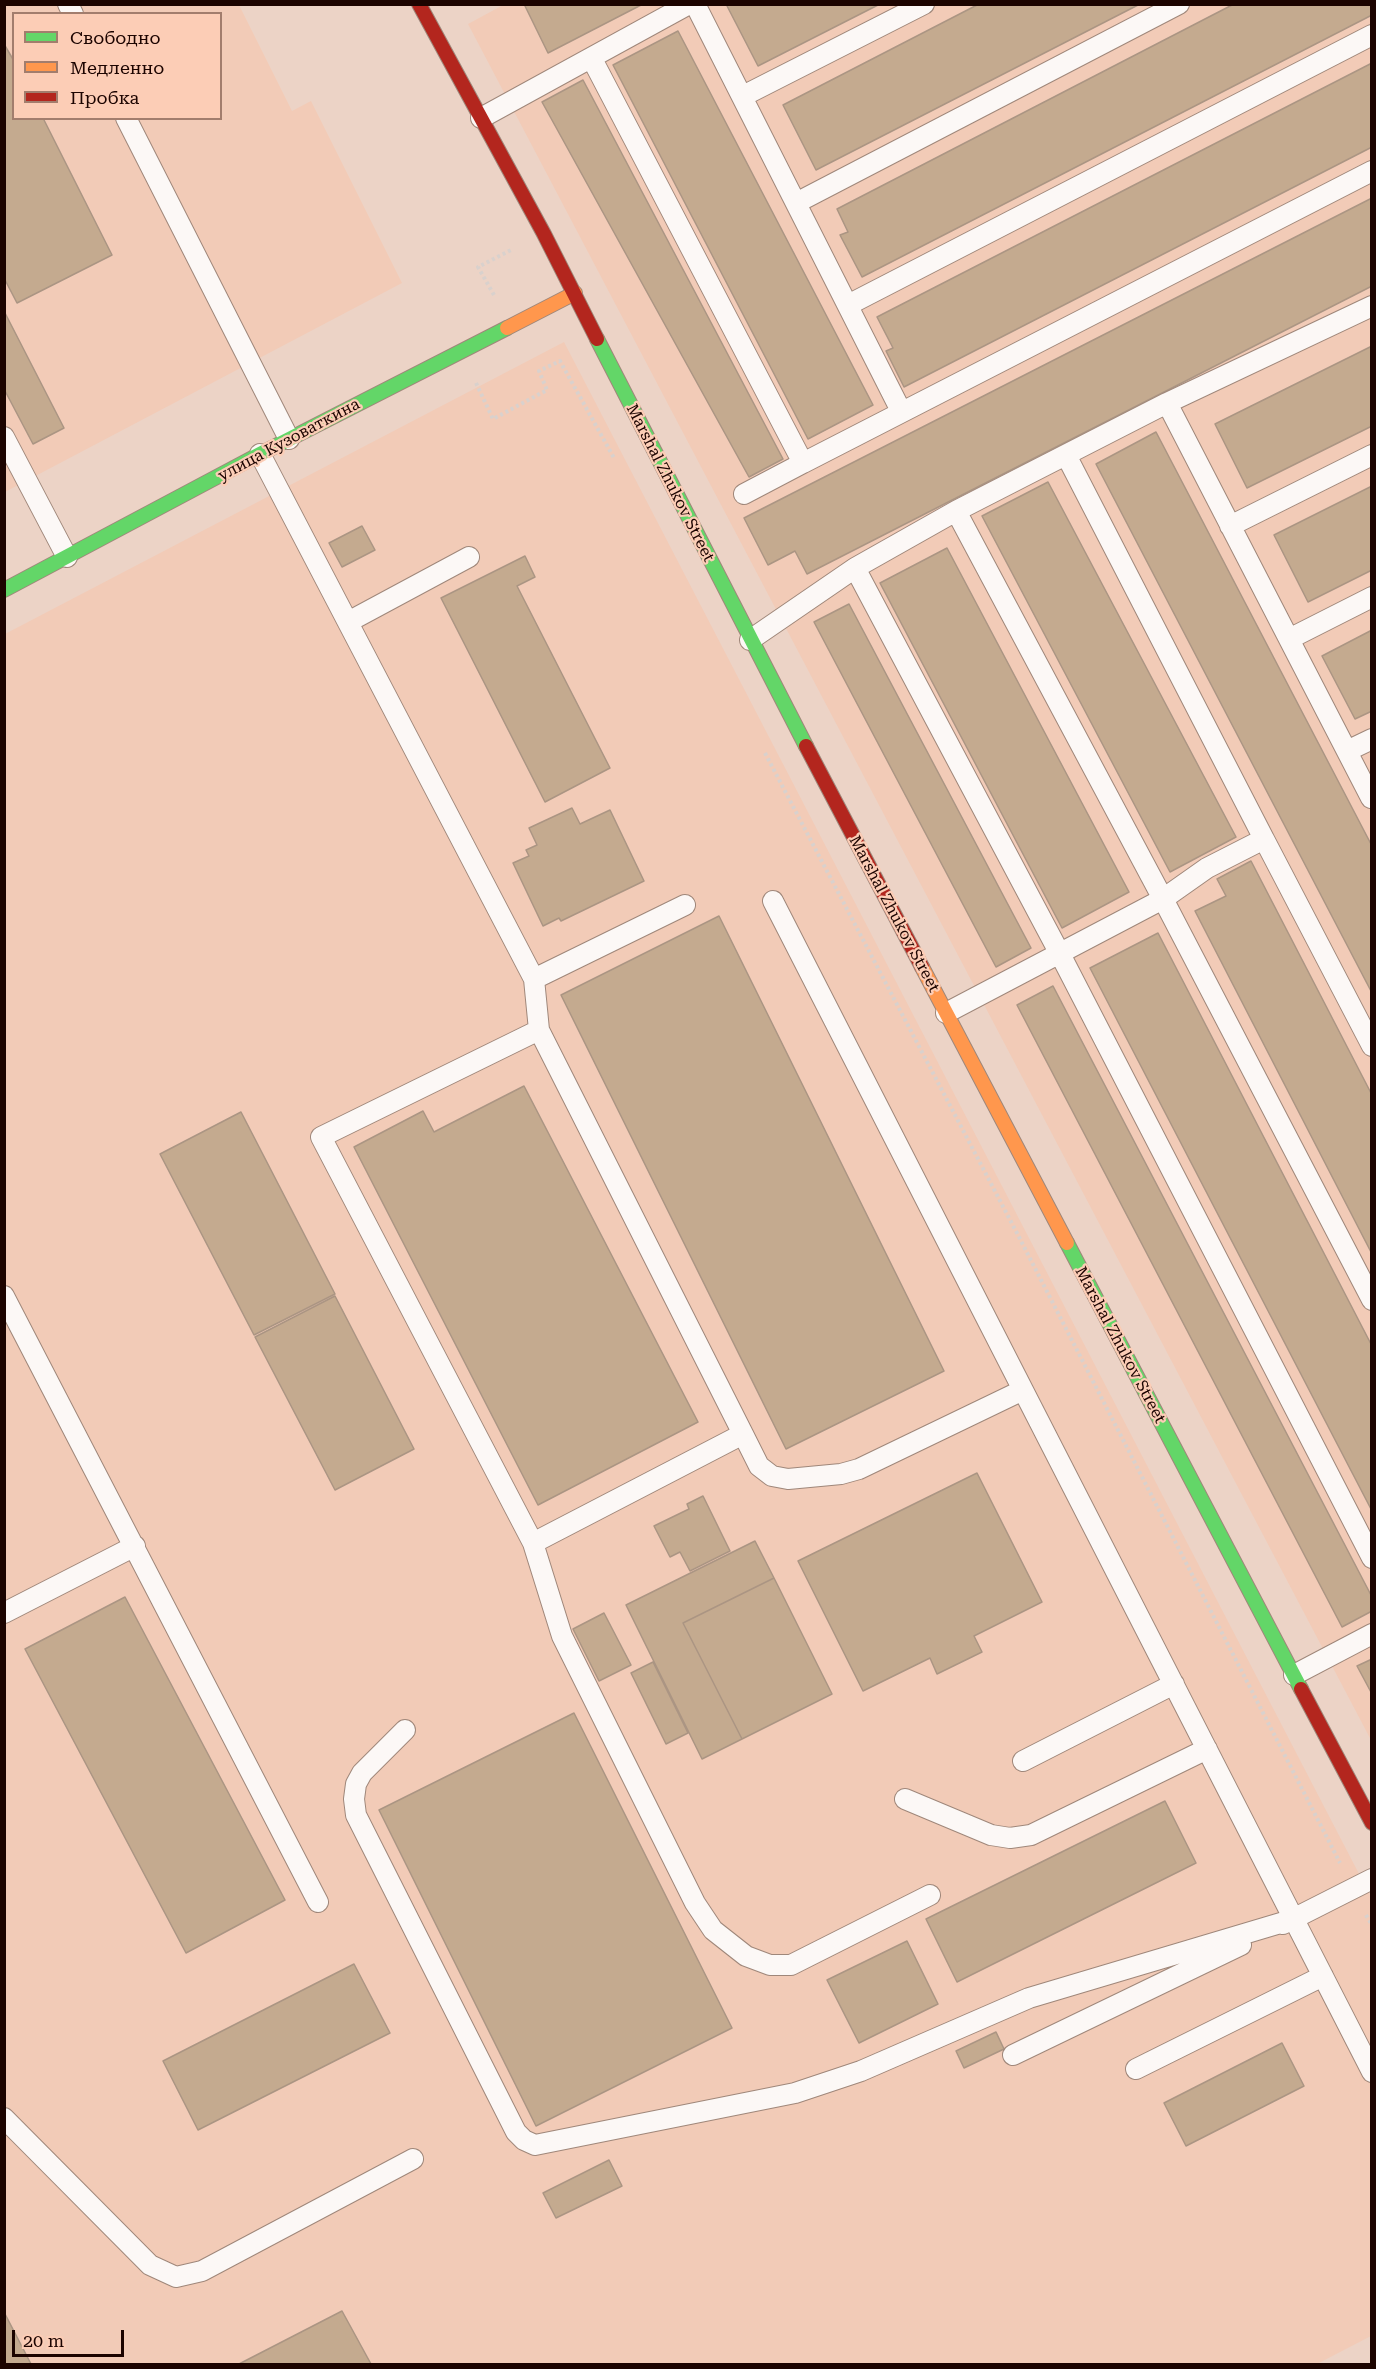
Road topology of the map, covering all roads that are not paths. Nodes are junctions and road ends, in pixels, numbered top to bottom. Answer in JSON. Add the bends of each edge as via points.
{"nodes":[{"id":1,"x":418,"y":4,"type":"edge"},
{"id":2,"x":689,"y":4,"type":"edge"},
{"id":3,"x":695,"y":4,"type":"edge"},
{"id":4,"x":924,"y":4,"type":"edge"},
{"id":5,"x":1179,"y":4,"type":"edge"},
{"id":6,"x":1371,"y":35,"type":"edge"},
{"id":7,"x":592,"y":59,"type":"junction"},
{"id":8,"x":743,"y":96,"type":"junction"},
{"id":9,"x":481,"y":118,"type":"junction"},
{"id":10,"x":127,"y":120,"type":"edge"},
{"id":11,"x":1371,"y":171,"type":"edge"},
{"id":12,"x":796,"y":202,"type":"junction"},
{"id":13,"x":575,"y":293,"type":"junction"},
{"id":14,"x":848,"y":305,"type":"junction"},
{"id":15,"x":1371,"y":306,"type":"edge"},
{"id":16,"x":1167,"y":404,"type":"junction"},
{"id":17,"x":901,"y":411,"type":"junction"},
{"id":18,"x":4,"y":436,"type":"edge"},
{"id":19,"x":289,"y":439,"type":"junction"},
{"id":20,"x":260,"y":454,"type":"junction"},
{"id":21,"x":1065,"y":454,"type":"junction"},
{"id":22,"x":1371,"y":455,"type":"edge"},
{"id":23,"x":803,"y":463,"type":"junction"},
{"id":24,"x":744,"y":494,"type":"dead end"},
{"id":25,"x":956,"y":511,"type":"junction"},
{"id":26,"x":1230,"y":526,"type":"junction"},
{"id":27,"x":67,"y":557,"type":"junction"},
{"id":28,"x":469,"y":557,"type":"dead end"},
{"id":29,"x":855,"y":568,"type":"junction"},
{"id":30,"x":4,"y":590,"type":"edge"},
{"id":31,"x":1371,"y":597,"type":"edge"},
{"id":32,"x":348,"y":622,"type":"junction"},
{"id":33,"x":1289,"y":639,"type":"junction"},
{"id":34,"x":750,"y":640,"type":"junction"},
{"id":35,"x":1371,"y":739,"type":"edge"},
{"id":36,"x":1347,"y":751,"type":"junction"},
{"id":37,"x":1371,"y":798,"type":"edge"},
{"id":38,"x":1264,"y":839,"type":"junction"},
{"id":39,"x":1163,"y":899,"type":"junction"},
{"id":40,"x":773,"y":901,"type":"dead end"},
{"id":41,"x":685,"y":905,"type":"dead end"},
{"id":42,"x":1060,"y":954,"type":"junction"},
{"id":43,"x":534,"y":979,"type":"junction"},
{"id":44,"x":946,"y":1013,"type":"junction"},
{"id":45,"x":538,"y":1030,"type":"junction"},
{"id":46,"x":1371,"y":1046,"type":"edge"},
{"id":47,"x":4,"y":1296,"type":"edge"},
{"id":48,"x":1371,"y":1300,"type":"edge"},
{"id":49,"x":1023,"y":1390,"type":"junction"},
{"id":50,"x":743,"y":1434,"type":"junction"},
{"id":51,"x":533,"y":1543,"type":"junction"},
{"id":52,"x":135,"y":1546,"type":"junction"},
{"id":53,"x":1371,"y":1558,"type":"edge"},
{"id":54,"x":4,"y":1613,"type":"edge"},
{"id":55,"x":1371,"y":1634,"type":"edge"},
{"id":56,"x":1294,"y":1676,"type":"junction"},
{"id":57,"x":1174,"y":1684,"type":"junction"},
{"id":58,"x":405,"y":1730,"type":"dead end"},
{"id":59,"x":1207,"y":1749,"type":"junction"},
{"id":60,"x":1023,"y":1761,"type":"dead end"},
{"id":61,"x":905,"y":1799,"type":"dead end"},
{"id":62,"x":1367,"y":1803,"type":"edge"},
{"id":63,"x":1371,"y":1823,"type":"edge"},
{"id":64,"x":1371,"y":1879,"type":"edge"},
{"id":65,"x":930,"y":1895,"type":"dead end"},
{"id":66,"x":318,"y":1902,"type":"dead end"},
{"id":67,"x":1294,"y":1919,"type":"junction"},
{"id":68,"x":1323,"y":1976,"type":"junction"},
{"id":69,"x":1012,"y":2055,"type":"dead end"},
{"id":70,"x":1136,"y":2069,"type":"dead end"},
{"id":71,"x":1371,"y":2072,"type":"edge"},
{"id":72,"x":4,"y":2118,"type":"edge"},
{"id":73,"x":413,"y":2159,"type":"dead end"}],
"edges":[{"from":1,"to":9,"type":"main road","name":"Marshal Zhukov Street"},
{"from":2,"to":7,"type":"lane"},
{"from":3,"to":8,"type":"lane"},
{"from":4,"to":8,"type":"lane"},
{"from":5,"to":12,"type":"lane"},
{"from":6,"to":14,"type":"lane"},
{"from":7,"to":9,"type":"lane"},
{"from":7,"to":23,"type":"lane"},
{"from":8,"to":12,"type":"lane"},
{"from":9,"to":13,"type":"main road","name":"Marshal Zhukov Street"},
{"from":10,"to":19,"type":"lane"},
{"from":11,"to":17,"type":"lane"},
{"from":12,"to":14,"type":"lane"},
{"from":13,"to":19,"type":"main road","name":"улица Кузоваткина"},
{"from":13,"to":34,"type":"main road","name":"Marshal Zhukov Street"},
{"from":14,"to":17,"type":"lane"},
{"from":15,"to":16,"type":"lane"},
{"from":16,"to":21,"type":"lane"},
{"from":16,"to":26,"type":"lane"},
{"from":17,"to":23,"type":"lane"},
{"from":18,"to":27,"type":"lane"},
{"from":19,"to":20,"type":"main road","name":"улица Кузоваткина"},
{"from":20,"to":27,"type":"main road","name":"улица Кузоваткина"},
{"from":20,"to":32,"type":"lane"},
{"from":21,"to":25,"type":"lane"},
{"from":21,"to":38,"type":"lane"},
{"from":22,"to":26,"type":"lane"},
{"from":23,"to":24,"type":"lane"},
{"from":25,"to":29,"type":"lane"},
{"from":25,"to":39,"type":"lane"},
{"from":26,"to":33,"type":"lane"},
{"from":27,"to":30,"type":"main road","name":"улица Кузоваткина"},
{"from":28,"to":32,"type":"lane"},
{"from":29,"to":34,"type":"lane"},
{"from":29,"to":42,"type":"lane"},
{"from":31,"to":33,"type":"lane"},
{"from":32,"to":43,"type":"lane"},
{"from":33,"to":36,"type":"lane"},
{"from":34,"to":44,"type":"main road","name":"Marshal Zhukov Street"},
{"from":35,"to":36,"type":"lane"},
{"from":36,"to":37,"type":"lane"},
{"from":38,"to":39,"type":"lane","via":[[1207,868]]},
{"from":38,"to":46,"type":"lane"},
{"from":39,"to":42,"type":"lane"},
{"from":39,"to":48,"type":"lane"},
{"from":40,"to":49,"type":"lane"},
{"from":41,"to":43,"type":"lane"},
{"from":42,"to":44,"type":"lane"},
{"from":42,"to":53,"type":"lane"},
{"from":43,"to":45,"type":"lane"},
{"from":44,"to":56,"type":"main road","name":"Marshal Zhukov Street"},
{"from":45,"to":50,"type":"lane"},
{"from":45,"to":51,"type":"lane","via":[[321,1137]]},
{"from":47,"to":52,"type":"lane"},
{"from":49,"to":50,"type":"lane","via":[[859,1469],[841,1474],[788,1479],[772,1476],[759,1466]]},
{"from":49,"to":57,"type":"lane"},
{"from":50,"to":51,"type":"lane"},
{"from":51,"to":65,"type":"lane","via":[[562,1636],[694,1903],[728,1944],[770,1965],[791,1965]]},
{"from":52,"to":54,"type":"lane"},
{"from":52,"to":66,"type":"lane"},
{"from":55,"to":56,"type":"lane"},
{"from":56,"to":62,"type":"main road","name":"Marshal Zhukov Street"},
{"from":57,"to":59,"type":"lane"},
{"from":57,"to":60,"type":"lane"},
{"from":58,"to":67,"type":"lane","via":[[362,1773],[356,1784],[356,1815],[516,2132],[535,2145],[795,2092],[861,2070],[1029,1998]]},
{"from":59,"to":61,"type":"lane","via":[[1031,1835],[991,1835]]},
{"from":59,"to":67,"type":"lane"},
{"from":62,"to":63,"type":"main road","name":"Marshal Zhukov Street"},
{"from":64,"to":67,"type":"lane"},
{"from":67,"to":68,"type":"lane"},
{"from":67,"to":69,"type":"lane"},
{"from":68,"to":70,"type":"lane"},
{"from":68,"to":71,"type":"lane"},
{"from":72,"to":73,"type":"lane","via":[[150,2265],[176,2277],[202,2271]]}]}
